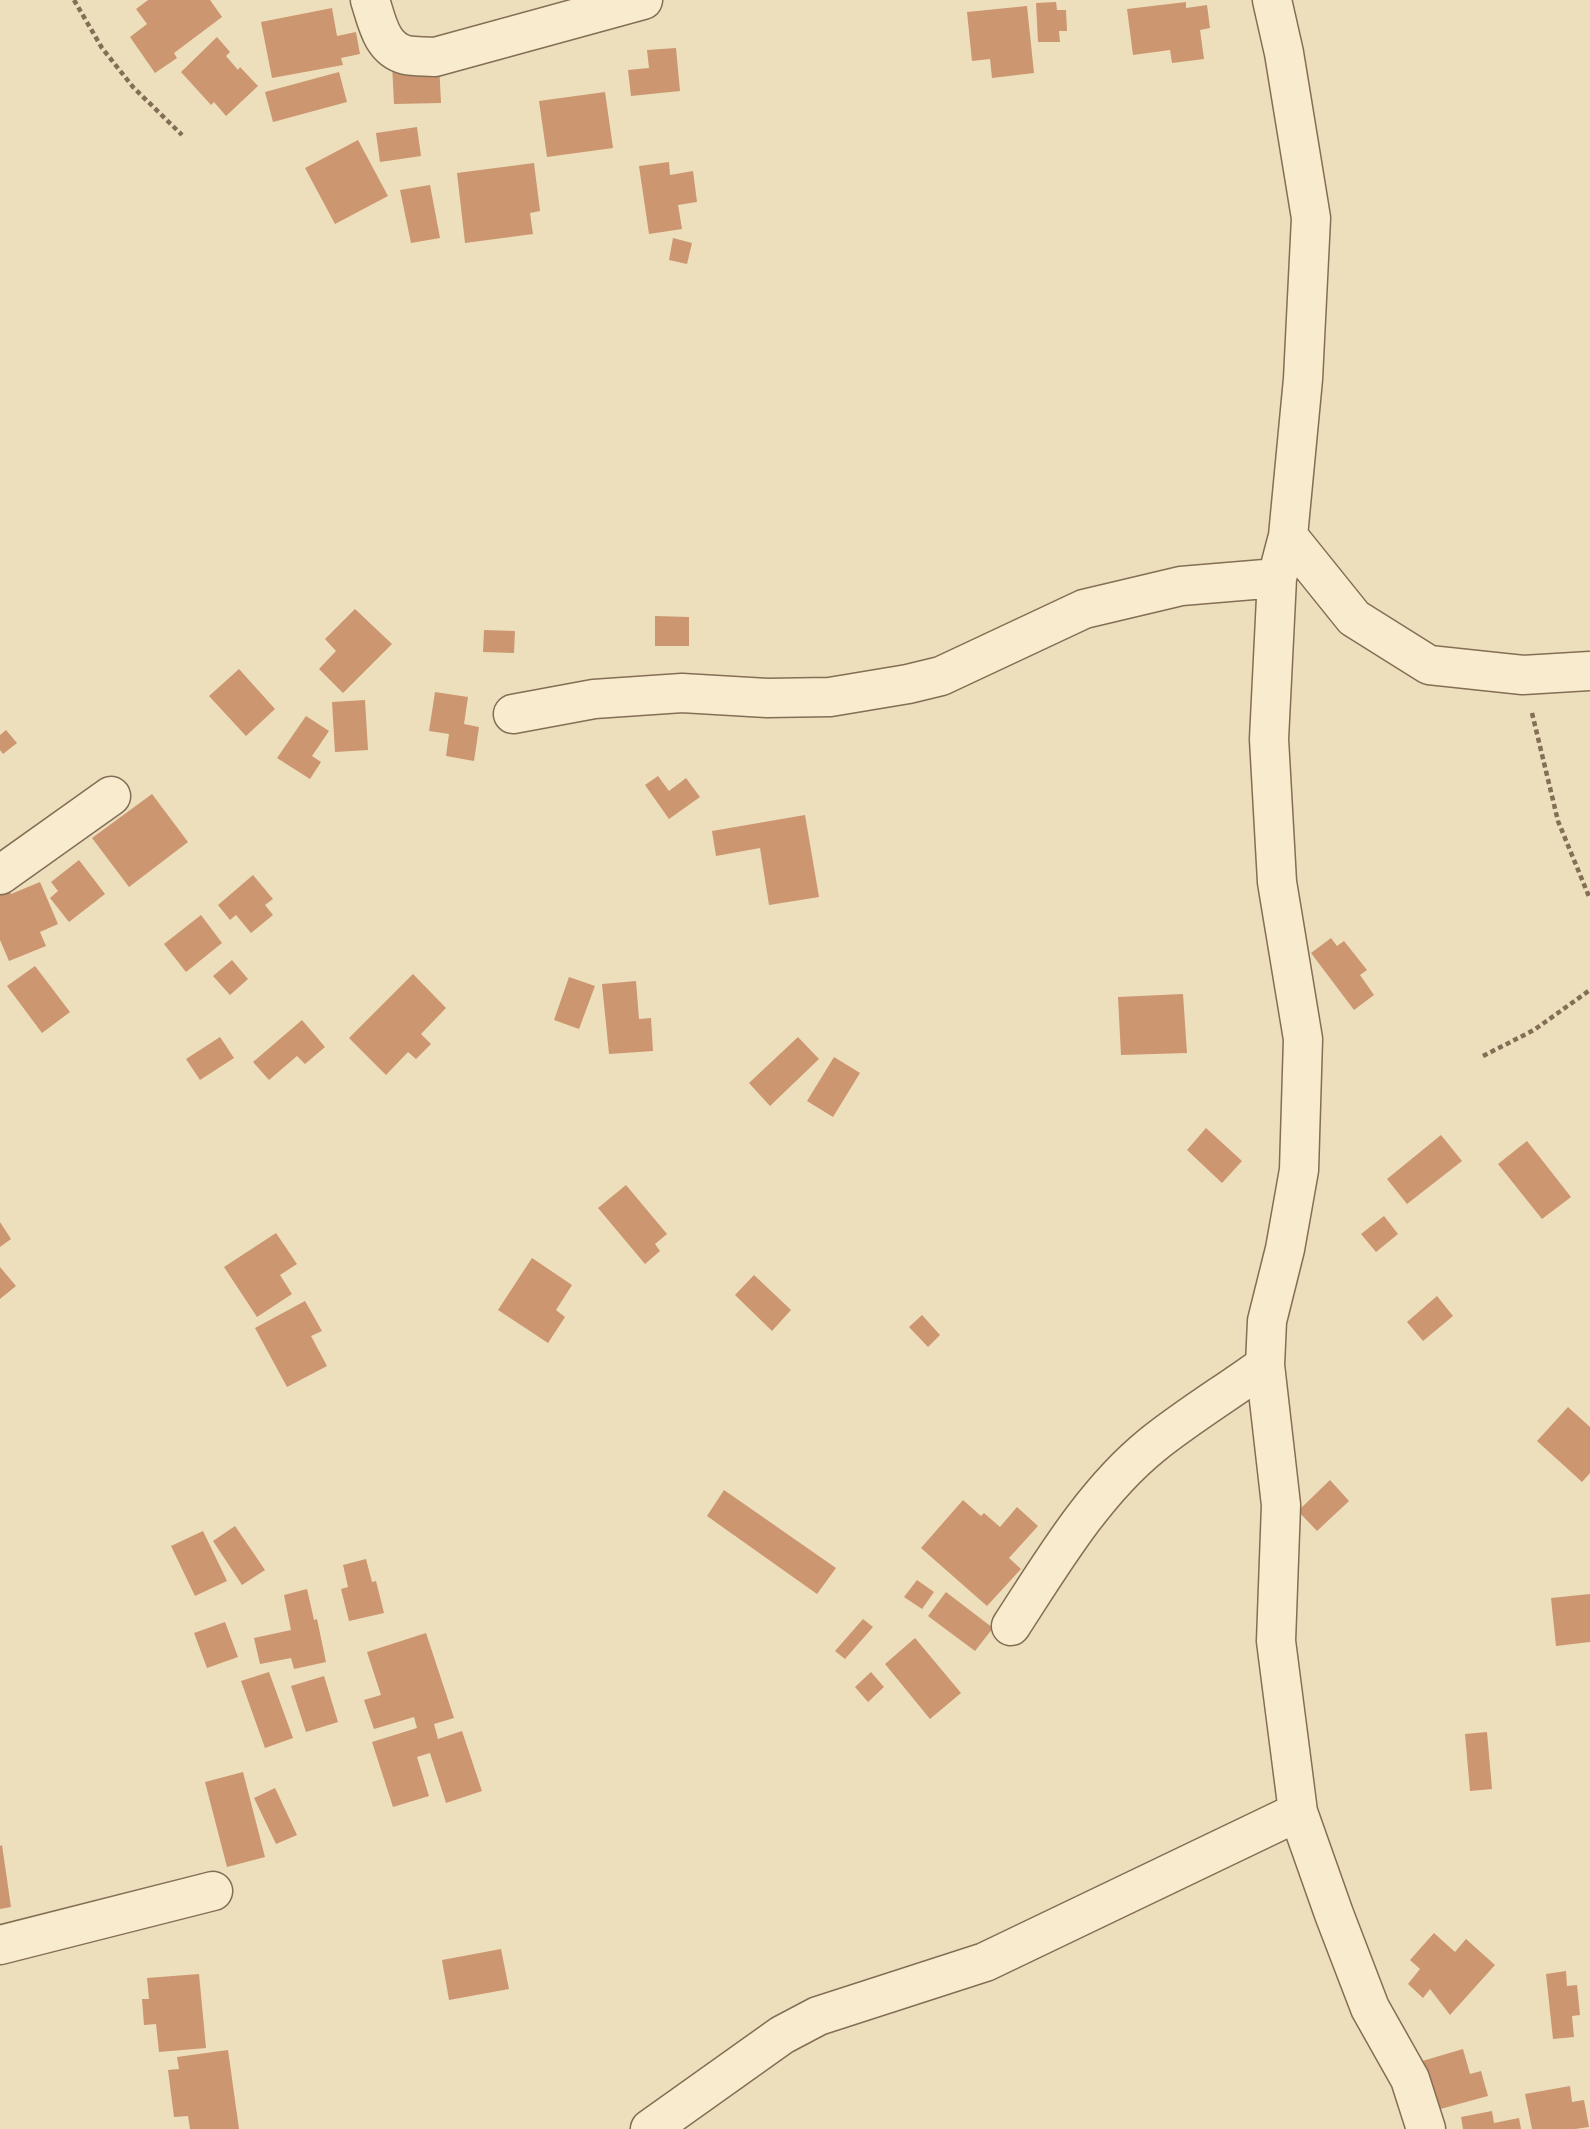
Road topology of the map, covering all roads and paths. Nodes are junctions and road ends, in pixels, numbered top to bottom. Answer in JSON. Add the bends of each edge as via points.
{"nodes":[{"id":1,"x":74,"y":0,"type":"edge"},
{"id":2,"x":370,"y":0,"type":"edge"},
{"id":3,"x":643,"y":0,"type":"edge"},
{"id":4,"x":1272,"y":0,"type":"edge"},
{"id":5,"x":183,"y":135,"type":"dead end"},
{"id":6,"x":1288,"y":536,"type":"junction"},
{"id":7,"x":1278,"y":578,"type":"junction"},
{"id":8,"x":1590,"y":671,"type":"edge"},
{"id":9,"x":1523,"y":675,"type":"junction"},
{"id":10,"x":513,"y":714,"type":"dead end"},
{"id":11,"x":111,"y":796,"type":"dead end"},
{"id":12,"x":0,"y":875,"type":"edge"},
{"id":13,"x":1590,"y":899,"type":"edge"},
{"id":14,"x":1590,"y":990,"type":"edge"},
{"id":15,"x":1483,"y":1056,"type":"dead end"},
{"id":16,"x":1265,"y":1365,"type":"junction"},
{"id":17,"x":1011,"y":1626,"type":"dead end"},
{"id":18,"x":1298,"y":1812,"type":"junction"},
{"id":19,"x":213,"y":1891,"type":"dead end"},
{"id":20,"x":0,"y":1945,"type":"edge"},
{"id":21,"x":650,"y":2129,"type":"edge"},
{"id":22,"x":1426,"y":2129,"type":"edge"}],
"edges":[{"from":1,"to":5,"type":"path","via":[[102,48]]},
{"from":2,"to":3,"type":"street","via":[[381,35],[391,47],[405,55],[435,57]]},
{"from":4,"to":6,"type":"street","via":[[1311,218],[1303,379]]},
{"from":6,"to":7,"type":"street"},
{"from":6,"to":9,"type":"street","via":[[1354,618],[1429,665]]},
{"from":7,"to":10,"type":"street","via":[[1181,586],[1084,608],[941,676],[895,686],[830,697],[682,693],[594,699]]},
{"from":7,"to":16,"type":"street","via":[[1269,739],[1277,882],[1303,1039],[1299,1170],[1267,1321]]},
{"from":8,"to":9,"type":"street"},
{"from":9,"to":13,"type":"path","via":[[1558,821]]},
{"from":11,"to":12,"type":"street"},
{"from":14,"to":15,"type":"path","via":[[1534,1030]]},
{"from":16,"to":17,"type":"street","via":[[1132,1464],[1061,1550]]},
{"from":16,"to":18,"type":"street","via":[[1281,1505],[1276,1640]]},
{"from":18,"to":21,"type":"street","via":[[985,1962],[818,2016],[782,2035]]},
{"from":18,"to":22,"type":"street","via":[[1370,2008],[1410,2079]]},
{"from":19,"to":20,"type":"street"}]}
